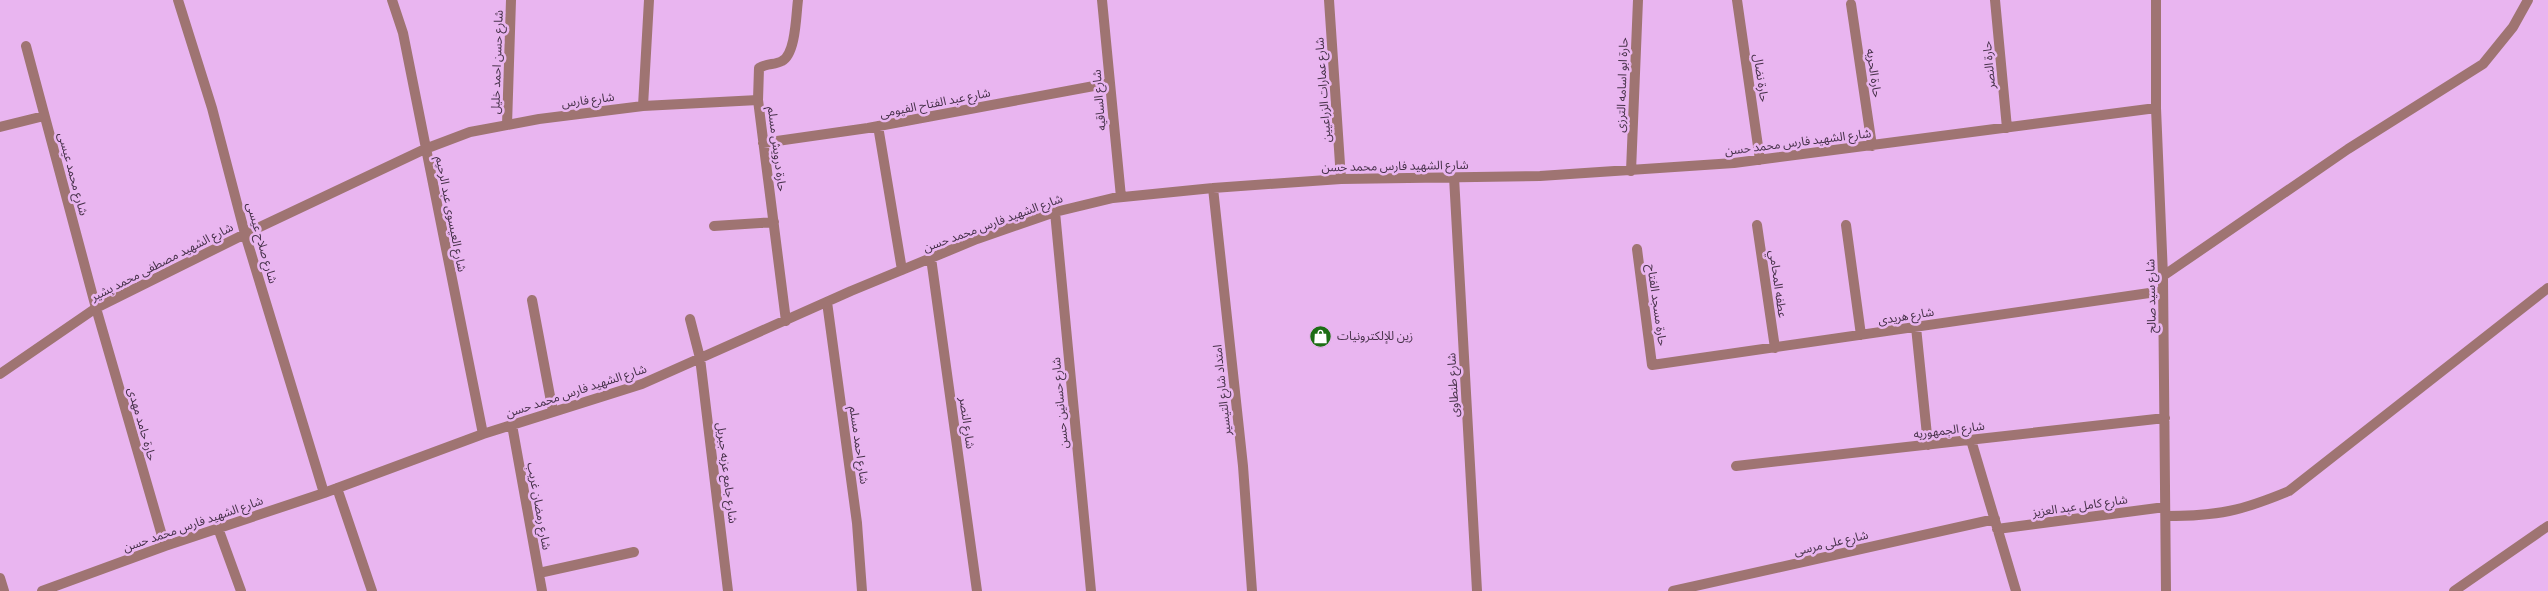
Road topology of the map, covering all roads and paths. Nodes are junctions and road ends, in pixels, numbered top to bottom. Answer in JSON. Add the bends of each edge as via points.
{"nodes":[{"id":1,"x":178,"y":0,"type":"edge"},
{"id":2,"x":392,"y":0,"type":"edge"},
{"id":3,"x":511,"y":0,"type":"edge"},
{"id":4,"x":649,"y":0,"type":"edge"},
{"id":5,"x":798,"y":0,"type":"edge"},
{"id":6,"x":1102,"y":0,"type":"edge"},
{"id":7,"x":1329,"y":0,"type":"edge"},
{"id":8,"x":1638,"y":0,"type":"edge"},
{"id":9,"x":1736,"y":0,"type":"edge"},
{"id":10,"x":1995,"y":0,"type":"edge"},
{"id":11,"x":2156,"y":0,"type":"edge"},
{"id":12,"x":2528,"y":0,"type":"edge"},
{"id":13,"x":1851,"y":4,"type":"dead end"},
{"id":14,"x":26,"y":46,"type":"dead end"},
{"id":15,"x":1110,"y":83,"type":"junction"},
{"id":16,"x":758,"y":100,"type":"junction"},
{"id":17,"x":643,"y":106,"type":"junction"},
{"id":18,"x":2156,"y":108,"type":"junction"},
{"id":19,"x":44,"y":116,"type":"junction"},
{"id":20,"x":507,"y":125,"type":"junction"},
{"id":21,"x":878,"y":126,"type":"junction"},
{"id":22,"x":0,"y":127,"type":"edge"},
{"id":23,"x":2007,"y":128,"type":"junction"},
{"id":24,"x":763,"y":142,"type":"junction"},
{"id":25,"x":1872,"y":146,"type":"junction"},
{"id":26,"x":425,"y":149,"type":"junction"},
{"id":27,"x":1760,"y":160,"type":"junction"},
{"id":28,"x":1630,"y":171,"type":"junction"},
{"id":29,"x":1454,"y":177,"type":"junction"},
{"id":30,"x":1341,"y":179,"type":"junction"},
{"id":31,"x":1213,"y":188,"type":"junction"},
{"id":32,"x":1121,"y":197,"type":"junction"},
{"id":33,"x":1055,"y":212,"type":"junction"},
{"id":34,"x":774,"y":222,"type":"junction"},
{"id":35,"x":1757,"y":225,"type":"dead end"},
{"id":36,"x":1846,"y":225,"type":"dead end"},
{"id":37,"x":714,"y":226,"type":"dead end"},
{"id":38,"x":245,"y":234,"type":"junction"},
{"id":39,"x":1637,"y":249,"type":"dead end"},
{"id":40,"x":931,"y":258,"type":"junction"},
{"id":41,"x":902,"y":270,"type":"junction"},
{"id":42,"x":2163,"y":276,"type":"junction"},
{"id":43,"x":2548,"y":288,"type":"edge"},
{"id":44,"x":2164,"y":290,"type":"junction"},
{"id":45,"x":532,"y":300,"type":"dead end"},
{"id":46,"x":827,"y":302,"type":"junction"},
{"id":47,"x":96,"y":308,"type":"junction"},
{"id":48,"x":690,"y":319,"type":"dead end"},
{"id":49,"x":786,"y":321,"type":"junction"},
{"id":50,"x":1916,"y":327,"type":"junction"},
{"id":51,"x":1861,"y":335,"type":"junction"},
{"id":52,"x":1775,"y":348,"type":"junction"},
{"id":53,"x":700,"y":358,"type":"junction"},
{"id":54,"x":1652,"y":365,"type":"joint"},
{"id":55,"x":0,"y":374,"type":"edge"},
{"id":56,"x":553,"y":412,"type":"junction"},
{"id":57,"x":2164,"y":418,"type":"junction"},
{"id":58,"x":512,"y":425,"type":"junction"},
{"id":59,"x":483,"y":434,"type":"junction"},
{"id":60,"x":1971,"y":440,"type":"junction"},
{"id":61,"x":1928,"y":445,"type":"junction"},
{"id":62,"x":1736,"y":466,"type":"dead end"},
{"id":63,"x":338,"y":488,"type":"junction"},
{"id":64,"x":324,"y":493,"type":"junction"},
{"id":65,"x":2166,"y":511,"type":"junction"},
{"id":66,"x":1996,"y":524,"type":"junction"},
{"id":67,"x":2548,"y":526,"type":"edge"},
{"id":68,"x":218,"y":528,"type":"junction"},
{"id":69,"x":164,"y":546,"type":"junction"},
{"id":70,"x":634,"y":552,"type":"dead end"},
{"id":71,"x":538,"y":573,"type":"junction"},
{"id":72,"x":0,"y":578,"type":"edge"},
{"id":73,"x":4,"y":591,"type":"edge"},
{"id":74,"x":42,"y":591,"type":"edge"},
{"id":75,"x":241,"y":591,"type":"edge"},
{"id":76,"x":372,"y":591,"type":"edge"},
{"id":77,"x":542,"y":591,"type":"edge"},
{"id":78,"x":728,"y":591,"type":"edge"},
{"id":79,"x":862,"y":591,"type":"edge"},
{"id":80,"x":977,"y":591,"type":"edge"},
{"id":81,"x":1091,"y":591,"type":"edge"},
{"id":82,"x":1252,"y":591,"type":"edge"},
{"id":83,"x":1477,"y":591,"type":"edge"},
{"id":84,"x":1673,"y":591,"type":"edge"},
{"id":85,"x":2016,"y":591,"type":"edge"},
{"id":86,"x":2166,"y":591,"type":"edge"},
{"id":87,"x":2454,"y":591,"type":"edge"}],
"edges":[{"from":1,"to":38,"type":"street","name":"شارع صلاح عيسى","via":[[212,108]]},
{"from":2,"to":26,"type":"street","name":"شارع العيسوى عبد الرحيم","via":[[403,33]]},
{"from":3,"to":20,"type":"street","name":"شارع حسن احمد خليل"},
{"from":4,"to":17,"type":"street"},
{"from":5,"to":16,"type":"street","name":"حارة درويش مسلم","via":[[792,48],[782,62],[760,68]]},
{"from":6,"to":15,"type":"street","name":"شارع الساقيه"},
{"from":7,"to":30,"type":"street","name":"شارع عمارات الزراعيين"},
{"from":8,"to":28,"type":"street","name":"حارة ابو اسامه الترزى"},
{"from":9,"to":27,"type":"street","name":"حارة نضال"},
{"from":10,"to":23,"type":"street","name":"حارة النصر"},
{"from":11,"to":18,"type":"street","name":"شارع سيد صالح"},
{"from":12,"to":42,"type":"street","via":[[2513,27],[2483,64],[2348,149]]},
{"from":13,"to":25,"type":"street","name":"حارة الحريه"},
{"from":14,"to":19,"type":"street","name":"شارع محمد عيسى"},
{"from":15,"to":21,"type":"street","name":"شارع عبد الفتاح الفيومى"},
{"from":15,"to":32,"type":"street","name":"شارع الساقيه"},
{"from":16,"to":17,"type":"street","name":"شارع فارس"},
{"from":16,"to":24,"type":"street","name":"حارة درويش مسلم"},
{"from":17,"to":20,"type":"street","name":"شارع فارس"},
{"from":18,"to":23,"type":"street","name":"شارع الشهيد فارس محمد حسن"},
{"from":18,"to":42,"type":"street","name":"شارع سيد صالح"},
{"from":19,"to":22,"type":"street"},
{"from":19,"to":47,"type":"street","name":"شارع محمد عيسى"},
{"from":20,"to":26,"type":"street","name":"شارع فارس","via":[[470,132]]},
{"from":21,"to":24,"type":"street","name":"شارع عبد الفتاح الفيومى"},
{"from":21,"to":41,"type":"street"},
{"from":23,"to":25,"type":"street","name":"شارع الشهيد فارس محمد حسن"},
{"from":24,"to":34,"type":"street","name":"حارة درويش مسلم"},
{"from":25,"to":27,"type":"street","name":"شارع الشهيد فارس محمد حسن"},
{"from":26,"to":38,"type":"street","name":"شارع الشهيد مصطفى محمد بشير"},
{"from":26,"to":59,"type":"street","name":"شارع العيسوى عبد الرحيم"},
{"from":27,"to":28,"type":"street","name":"شارع الشهيد فارس محمد حسن"},
{"from":28,"to":29,"type":"street","name":"شارع الشهيد فارس محمد حسن"},
{"from":29,"to":30,"type":"street","name":"شارع الشهيد فارس محمد حسن"},
{"from":29,"to":83,"type":"street","name":"شارع طنطاوى"},
{"from":30,"to":31,"type":"street","name":"شارع الشهيد فارس محمد حسن"},
{"from":31,"to":32,"type":"street","name":"شارع الشهيد فارس محمد حسن"},
{"from":31,"to":82,"type":"street","name":"امتداد شارع التيسير","via":[[1243,466]]},
{"from":32,"to":33,"type":"street","name":"شارع الشهيد فارس محمد حسن"},
{"from":33,"to":40,"type":"street","name":"شارع الشهيد فارس محمد حسن"},
{"from":33,"to":81,"type":"street","name":"شارع حسانين حسن"},
{"from":34,"to":37,"type":"street"},
{"from":34,"to":49,"type":"street","name":"حارة درويش مسلم"},
{"from":35,"to":52,"type":"street","name":"عطفه المحامي"},
{"from":36,"to":51,"type":"street"},
{"from":38,"to":47,"type":"street","name":"شارع الشهيد مصطفى محمد بشير"},
{"from":38,"to":64,"type":"street","name":"شارع صلاح عيسى"},
{"from":39,"to":54,"type":"street","name":"حارة مسجد الفتاح"},
{"from":40,"to":41,"type":"street","name":"شارع الشهيد فارس محمد حسن"},
{"from":40,"to":80,"type":"street","name":"شارع النصر"},
{"from":41,"to":46,"type":"street","name":"شارع الشهيد فارس محمد حسن"},
{"from":42,"to":44,"type":"street","name":"شارع سيد صالح"},
{"from":43,"to":65,"type":"street","name":"شارع كامل عبد العزيز","via":[[2288,490],[2249,508],[2208,516]]},
{"from":44,"to":50,"type":"street","name":"شارع هريدى"},
{"from":44,"to":57,"type":"street","name":"شارع سيد صالح"},
{"from":45,"to":56,"type":"street"},
{"from":46,"to":49,"type":"street","name":"شارع الشهيد فارس محمد حسن"},
{"from":46,"to":79,"type":"street","name":"شارع احمد مسلم","via":[[857,523]]},
{"from":47,"to":55,"type":"street","name":"شارع الشهيد مصطفى محمد بشير"},
{"from":47,"to":69,"type":"street","name":"حارة حامد مهدى"},
{"from":48,"to":53,"type":"street","name":"شارع جامع عزبه جبريل"},
{"from":49,"to":53,"type":"street","name":"شارع الشهيد فارس محمد حسن"},
{"from":50,"to":51,"type":"street","name":"شارع هريدى"},
{"from":50,"to":61,"type":"street"},
{"from":51,"to":52,"type":"street","name":"شارع هريدى"},
{"from":52,"to":54,"type":"street","name":"شارع هريدى"},
{"from":53,"to":56,"type":"street","name":"شارع الشهيد فارس محمد حسن","via":[[642,384]]},
{"from":53,"to":78,"type":"street","name":"شارع جامع عزبه جبريل"},
{"from":56,"to":58,"type":"street","name":"شارع الشهيد فارس محمد حسن"},
{"from":57,"to":60,"type":"street","name":"شارع الجمهوريه"},
{"from":57,"to":65,"type":"street","name":"شارع سيد صالح"},
{"from":58,"to":59,"type":"street","name":"شارع الشهيد فارس محمد حسن"},
{"from":58,"to":71,"type":"street","name":"شارع رمضان غريب"},
{"from":59,"to":63,"type":"street","name":"شارع الشهيد فارس محمد حسن"},
{"from":60,"to":61,"type":"street","name":"شارع الجمهوريه"},
{"from":60,"to":66,"type":"street"},
{"from":61,"to":62,"type":"street","name":"شارع الجمهوريه"},
{"from":63,"to":64,"type":"street","name":"شارع الشهيد فارس محمد حسن"},
{"from":63,"to":76,"type":"street"},
{"from":64,"to":68,"type":"street","name":"شارع الشهيد فارس محمد حسن"},
{"from":65,"to":66,"type":"street","name":"شارع كامل عبد العزيز"},
{"from":65,"to":86,"type":"street","name":"شارع سيد صالح"},
{"from":66,"to":84,"type":"street","name":"شارع على مرسى"},
{"from":66,"to":85,"type":"street"},
{"from":67,"to":87,"type":"street"},
{"from":68,"to":69,"type":"street","name":"شارع الشهيد فارس محمد حسن"},
{"from":68,"to":75,"type":"street"},
{"from":69,"to":74,"type":"street","name":"شارع الشهيد فارس محمد حسن"},
{"from":70,"to":71,"type":"street"},
{"from":71,"to":77,"type":"street","name":"شارع رمضان غريب"},
{"from":72,"to":73,"type":"street"}]}
